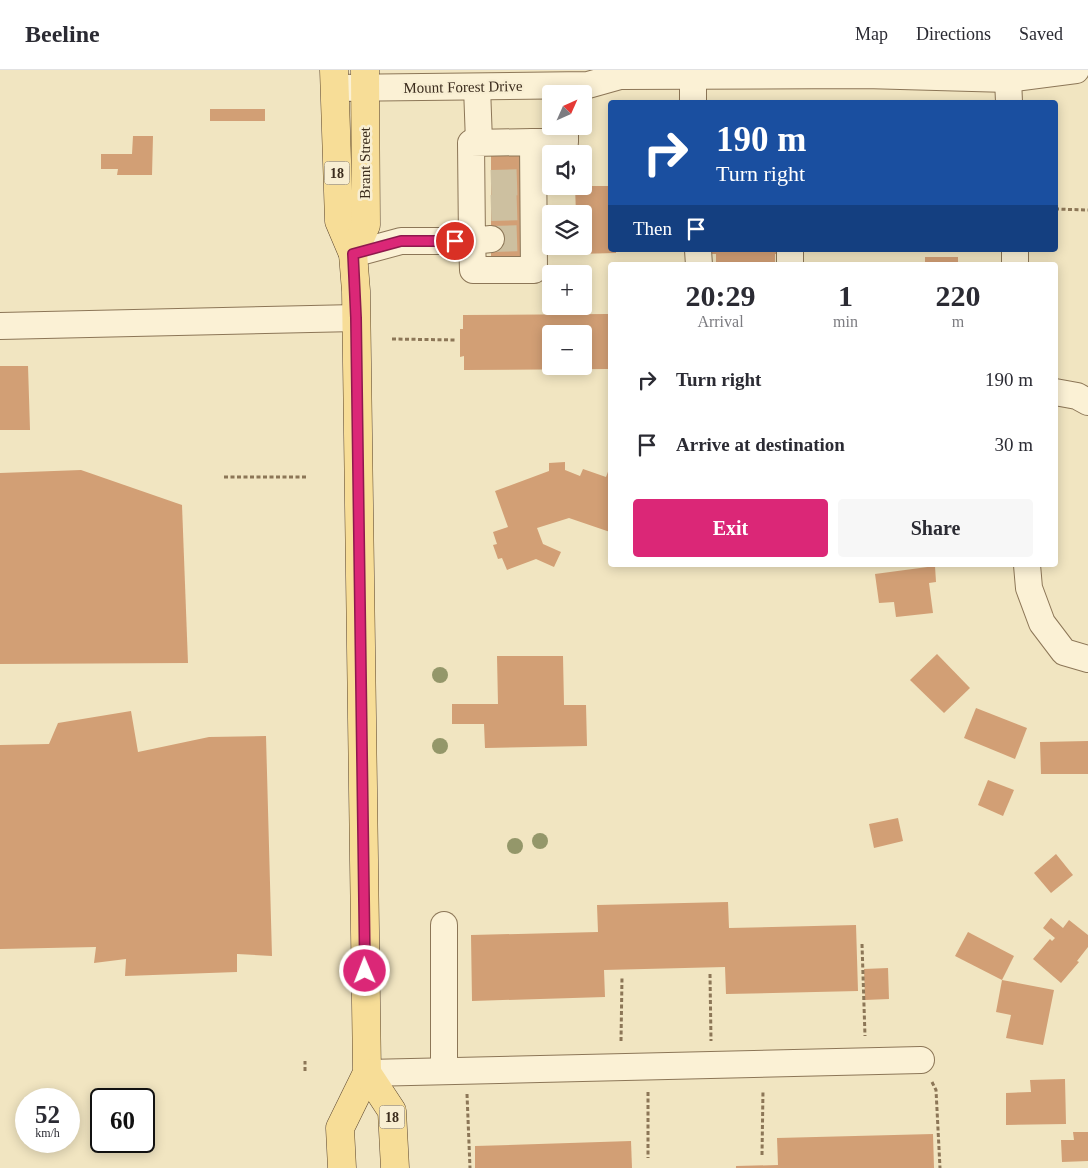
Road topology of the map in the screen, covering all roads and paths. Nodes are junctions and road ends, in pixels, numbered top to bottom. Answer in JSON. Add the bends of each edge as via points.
{"nodes":[{"id":1,"x":1076,"y":70,"type":"edge"},
{"id":2,"x":614,"y":73,"type":"edge"},
{"id":3,"x":693,"y":75,"type":"junction"},
{"id":4,"x":334,"y":79,"type":"edge"},
{"id":5,"x":365,"y":79,"type":"edge"},
{"id":6,"x":588,"y":85,"type":"edge"},
{"id":7,"x":477,"y":87,"type":"junction"},
{"id":8,"x":542,"y":89,"type":"edge"},
{"id":9,"x":1009,"y":90,"type":"edge"},
{"id":10,"x":693,"y":100,"type":"edge"},
{"id":11,"x":565,"y":135,"type":"edge"},
{"id":12,"x":479,"y":142,"type":"junction"},
{"id":13,"x":533,"y":142,"type":"junction"},
{"id":14,"x":1058,"y":209,"type":"edge"},
{"id":15,"x":1088,"y":210,"type":"edge"},
{"id":16,"x":482,"y":240,"type":"junction"},
{"id":17,"x":353,"y":254,"type":"junction"},
{"id":18,"x":356,"y":318,"type":"junction"},
{"id":19,"x":0,"y":326,"type":"edge"},
{"id":20,"x":392,"y":339,"type":"dead end"},
{"id":21,"x":458,"y":340,"type":"dead end"},
{"id":22,"x":1058,"y":393,"type":"edge"},
{"id":23,"x":1088,"y":402,"type":"edge"},
{"id":24,"x":224,"y":476,"type":"dead end"},
{"id":25,"x":308,"y":478,"type":"dead end"},
{"id":26,"x":1027,"y":567,"type":"edge"},
{"id":27,"x":1088,"y":659,"type":"edge"},
{"id":28,"x":444,"y":925,"type":"dead end"},
{"id":29,"x":862,"y":944,"type":"dead end"},
{"id":30,"x":710,"y":974,"type":"dead end"},
{"id":31,"x":622,"y":977,"type":"dead end"},
{"id":32,"x":921,"y":1060,"type":"joint"},
{"id":33,"x":305,"y":1061,"type":"dead end"},
{"id":34,"x":866,"y":1062,"type":"junction"},
{"id":35,"x":763,"y":1064,"type":"junction"},
{"id":36,"x":711,"y":1065,"type":"junction"},
{"id":37,"x":648,"y":1066,"type":"junction"},
{"id":38,"x":621,"y":1067,"type":"junction"},
{"id":39,"x":305,"y":1071,"type":"dead end"},
{"id":40,"x":444,"y":1071,"type":"junction"},
{"id":41,"x":367,"y":1073,"type":"junction"},
{"id":42,"x":762,"y":1155,"type":"dead end"},
{"id":43,"x":648,"y":1158,"type":"dead end"},
{"id":44,"x":342,"y":1168,"type":"edge"},
{"id":45,"x":395,"y":1168,"type":"edge"},
{"id":46,"x":940,"y":1168,"type":"edge"}],
"edges":[{"from":1,"to":9,"type":"street","name":"Mount Forest Drive"},
{"from":2,"to":3,"type":"street","name":"Mount Forest Drive"},
{"from":2,"to":6,"type":"street","name":"Mount Forest Drive"},
{"from":3,"to":9,"type":"street","name":"Mount Forest Drive","via":[[865,75]]},
{"from":3,"to":10,"type":"street"},
{"from":4,"to":5,"type":"street","name":"Mount Forest Drive"},
{"from":4,"to":17,"type":"main road","name":"Brant Street","number":"18","via":[[339,221]]},
{"from":5,"to":7,"type":"street","name":"Mount Forest Drive"},
{"from":5,"to":17,"type":"main road","name":"Brant Street","number":"18","via":[[366,225]]},
{"from":7,"to":8,"type":"street","name":"Mount Forest Drive"},
{"from":7,"to":12,"type":"street"},
{"from":11,"to":13,"type":"street","via":[[565,142]]},
{"from":12,"to":13,"type":"street"},
{"from":12,"to":16,"type":"street","via":[[471,142],[481,196]]},
{"from":13,"to":16,"type":"street","via":[[528,237],[534,270],[473,270]]},
{"from":14,"to":15,"type":"path"},
{"from":16,"to":17,"type":"street","via":[[401,241]]},
{"from":17,"to":18,"type":"main road","name":"Brant Street","number":"18"},
{"from":18,"to":19,"type":"street"},
{"from":18,"to":41,"type":"main road","name":"Brant Street","number":"18"},
{"from":20,"to":21,"type":"path"},
{"from":22,"to":23,"type":"street"},
{"from":24,"to":25,"type":"path"},
{"from":26,"to":27,"type":"street","via":[[1029,588],[1042,623],[1064,652]]},
{"from":28,"to":40,"type":"street"},
{"from":29,"to":34,"type":"path"},
{"from":30,"to":36,"type":"path"},
{"from":31,"to":38,"type":"path"},
{"from":32,"to":34,"type":"street"},
{"from":32,"to":46,"type":"path","via":[[936,1090]]},
{"from":33,"to":39,"type":"path"},
{"from":34,"to":35,"type":"street"},
{"from":35,"to":36,"type":"street"},
{"from":35,"to":42,"type":"path"},
{"from":36,"to":37,"type":"street"},
{"from":37,"to":38,"type":"street"},
{"from":37,"to":43,"type":"path"},
{"from":38,"to":40,"type":"street"},
{"from":40,"to":41,"type":"street"},
{"from":41,"to":44,"type":"main road","name":"Brant Street","number":"18","via":[[340,1128]]},
{"from":41,"to":45,"type":"main road","number":"18","via":[[392,1111]]}]}
